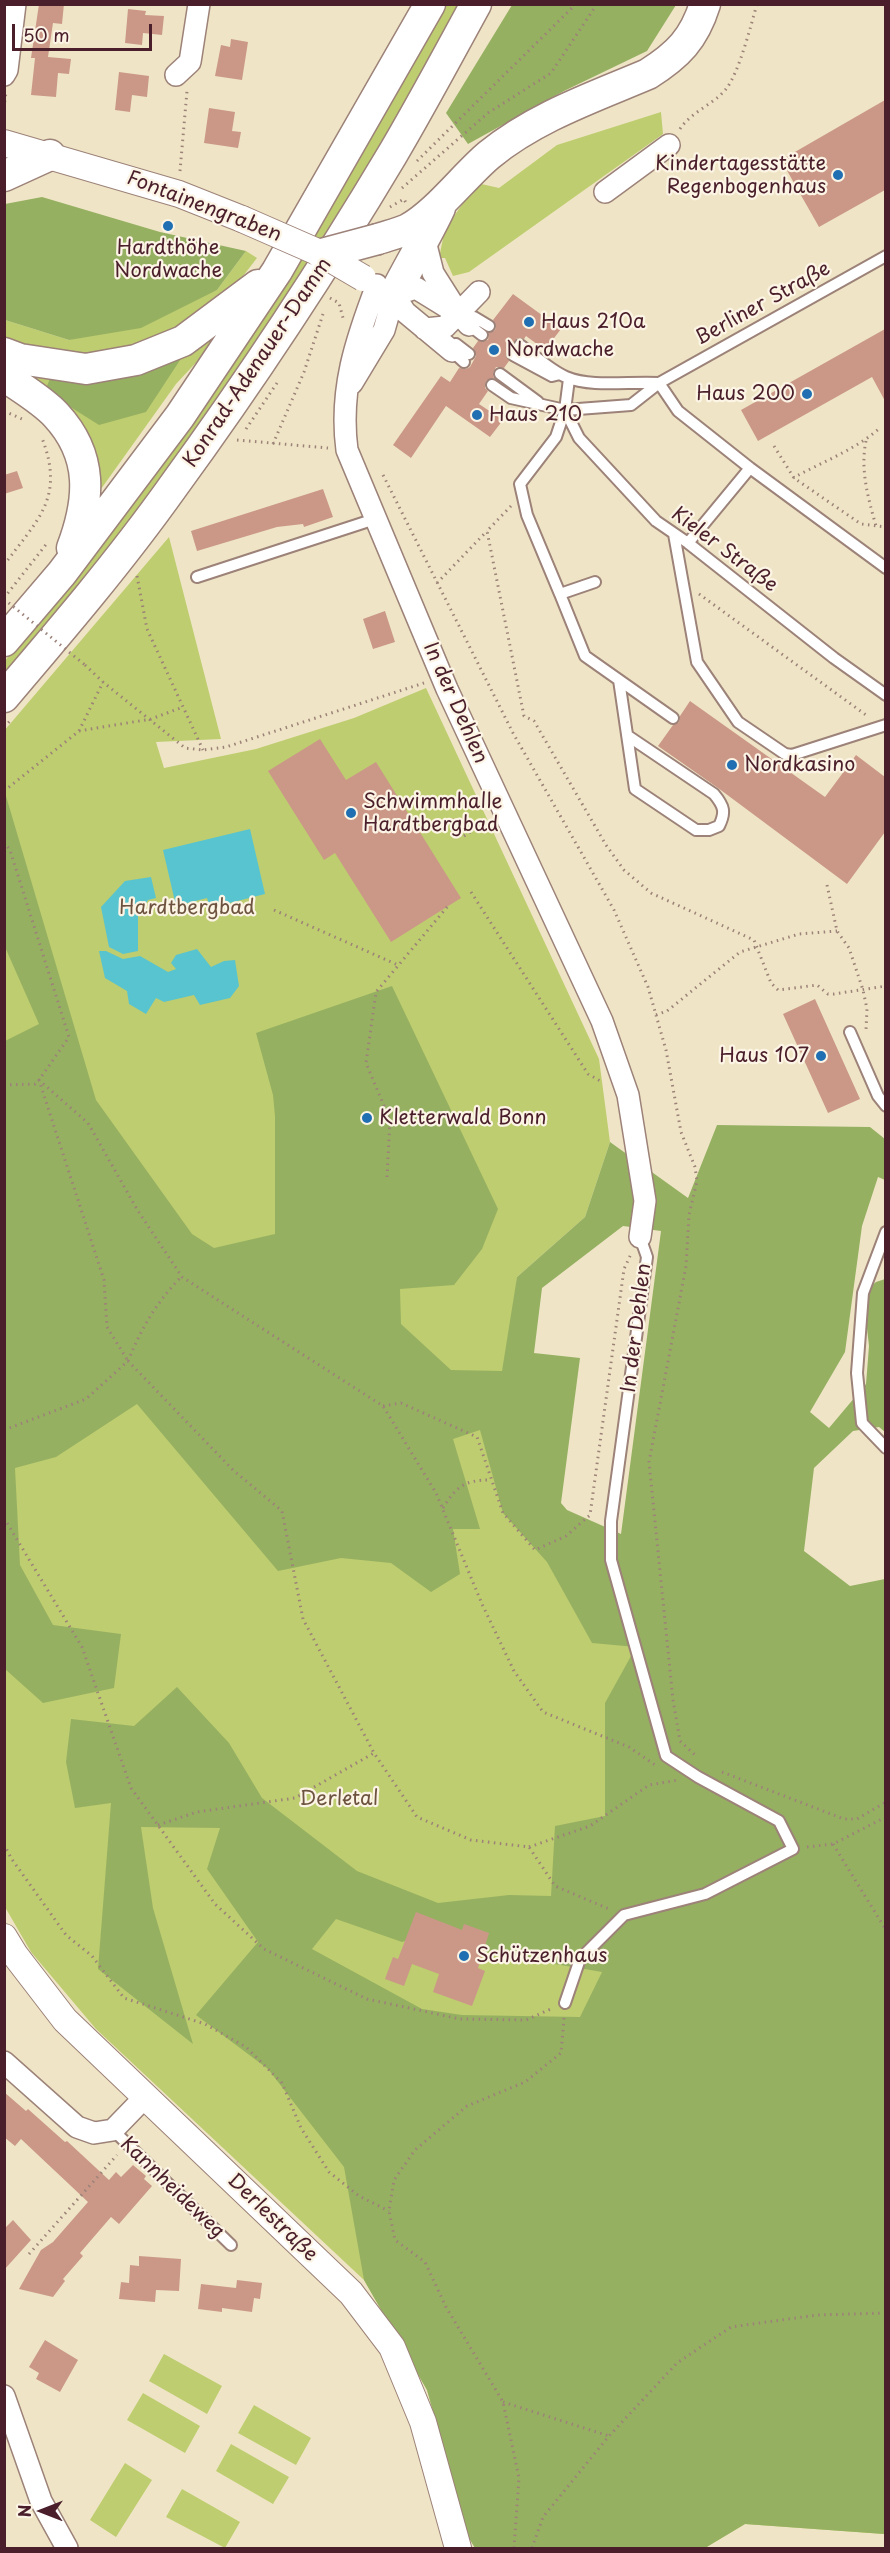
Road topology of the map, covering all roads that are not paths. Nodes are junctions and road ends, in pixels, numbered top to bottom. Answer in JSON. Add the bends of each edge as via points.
{"nodes":[{"id":1,"x":15,"y":4,"type":"edge"},
{"id":2,"x":199,"y":4,"type":"edge"},
{"id":3,"x":430,"y":4,"type":"edge"},
{"id":4,"x":476,"y":4,"type":"edge"},
{"id":5,"x":705,"y":4,"type":"edge"},
{"id":6,"x":183,"y":68,"type":"road end"},
{"id":7,"x":4,"y":75,"type":"edge"},
{"id":8,"x":4,"y":143,"type":"edge"},
{"id":9,"x":669,"y":146,"type":"road end"},
{"id":10,"x":50,"y":155,"type":"junction"},
{"id":11,"x":4,"y":176,"type":"edge"},
{"id":12,"x":605,"y":192,"type":"dead end"},
{"id":13,"x":417,"y":235,"type":"junction"},
{"id":14,"x":322,"y":254,"type":"junction"},
{"id":15,"x":885,"y":256,"type":"edge"},
{"id":16,"x":277,"y":271,"type":"junction"},
{"id":17,"x":378,"y":286,"type":"junction"},
{"id":18,"x":479,"y":292,"type":"dead end"},
{"id":19,"x":474,"y":323,"type":"junction"},
{"id":20,"x":425,"y":329,"type":"junction"},
{"id":21,"x":520,"y":345,"type":"dead end"},
{"id":22,"x":4,"y":353,"type":"edge"},
{"id":23,"x":460,"y":353,"type":"dead end"},
{"id":24,"x":513,"y":355,"type":"dead end"},
{"id":25,"x":500,"y":374,"type":"dead end"},
{"id":26,"x":4,"y":376,"type":"edge"},
{"id":27,"x":564,"y":376,"type":"junction"},
{"id":28,"x":659,"y":383,"type":"junction"},
{"id":29,"x":492,"y":385,"type":"dead end"},
{"id":30,"x":545,"y":406,"type":"junction"},
{"id":31,"x":565,"y":410,"type":"junction"},
{"id":32,"x":750,"y":468,"type":"junction"},
{"id":33,"x":375,"y":519,"type":"junction"},
{"id":34,"x":674,"y":534,"type":"junction"},
{"id":35,"x":688,"y":543,"type":"junction"},
{"id":36,"x":885,"y":568,"type":"edge"},
{"id":37,"x":62,"y":573,"type":"junction"},
{"id":38,"x":197,"y":577,"type":"dead end"},
{"id":39,"x":595,"y":582,"type":"dead end"},
{"id":40,"x":560,"y":594,"type":"junction"},
{"id":41,"x":4,"y":641,"type":"edge"},
{"id":42,"x":620,"y":680,"type":"junction"},
{"id":43,"x":885,"y":695,"type":"edge"},
{"id":44,"x":4,"y":697,"type":"edge"},
{"id":45,"x":673,"y":718,"type":"dead end"},
{"id":46,"x":885,"y":725,"type":"edge"},
{"id":47,"x":628,"y":736,"type":"junction"},
{"id":48,"x":850,"y":1032,"type":"dead end"},
{"id":49,"x":885,"y":1106,"type":"edge"},
{"id":50,"x":885,"y":1232,"type":"edge"},
{"id":51,"x":640,"y":1236,"type":"joint"},
{"id":52,"x":885,"y":1448,"type":"edge"},
{"id":53,"x":4,"y":1937,"type":"edge"},
{"id":54,"x":565,"y":2003,"type":"road end"},
{"id":55,"x":4,"y":2062,"type":"edge"},
{"id":56,"x":145,"y":2097,"type":"junction"},
{"id":57,"x":120,"y":2137,"type":"junction"},
{"id":58,"x":231,"y":2245,"type":"dead end"},
{"id":59,"x":4,"y":2396,"type":"edge"},
{"id":60,"x":67,"y":2548,"type":"edge"},
{"id":61,"x":458,"y":2548,"type":"edge"}],
"edges":[{"from":1,"to":7,"type":"street"},
{"from":2,"to":6,"type":"street"},
{"from":3,"to":16,"type":"main road","name":"Konrad-Adenauer-Damm"},
{"from":4,"to":44,"type":"main road","name":"Konrad-Adenauer-Damm","via":[[393,154],[322,268],[172,490]]},
{"from":5,"to":13,"type":"main road","via":[[690,40],[662,65],[519,134],[489,155],[444,200]]},
{"from":8,"to":10,"type":"street","name":"Fontainengraben"},
{"from":9,"to":12,"type":"street"},
{"from":10,"to":11,"type":"main road"},
{"from":10,"to":14,"type":"street","name":"Fontainengraben","bridge":true,"via":[[179,194]]},
{"from":13,"to":14,"type":"main road","bridge":true,"via":[[378,239]]},
{"from":13,"to":17,"type":"main road","via":[[411,260]]},
{"from":13,"to":19,"type":"street","via":[[433,273]]},
{"from":14,"to":17,"type":"street","name":"Fontainengraben","bridge":true},
{"from":15,"to":28,"type":"lane","name":"Berliner Straße"},
{"from":16,"to":22,"type":"main road","via":[[183,341],[136,360],[86,369]]},
{"from":16,"to":37,"type":"main road","name":"Konrad-Adenauer-Damm","via":[[180,416]]},
{"from":17,"to":19,"type":"street","via":[[416,288]]},
{"from":17,"to":20,"type":"street","name":"Fontainengraben"},
{"from":17,"to":33,"type":"street","name":"In der Dehlen","via":[[384,330],[347,393],[343,421],[347,450]]},
{"from":18,"to":19,"type":"street"},
{"from":19,"to":20,"type":"street"},
{"from":20,"to":23,"type":"street","name":"Fontainengraben"},
{"from":21,"to":27,"type":"lane"},
{"from":24,"to":27,"type":"lane","via":[[552,376]]},
{"from":25,"to":30,"type":"lane"},
{"from":26,"to":37,"type":"main road","via":[[42,429],[76,442],[85,467],[86,500]]},
{"from":27,"to":28,"type":"lane","via":[[600,384]]},
{"from":27,"to":31,"type":"lane"},
{"from":28,"to":31,"type":"lane","name":"Berliner Straße","via":[[631,405]]},
{"from":28,"to":32,"type":"lane","via":[[678,411]]},
{"from":29,"to":30,"type":"lane","name":"Berliner Straße","via":[[511,398]]},
{"from":30,"to":31,"type":"lane","name":"Berliner Straße"},
{"from":31,"to":34,"type":"lane","name":"Kieler Straße","via":[[579,438],[656,521]]},
{"from":31,"to":40,"type":"lane","via":[[556,437],[520,484]]},
{"from":32,"to":35,"type":"lane"},
{"from":32,"to":36,"type":"lane"},
{"from":33,"to":38,"type":"lane"},
{"from":33,"to":51,"type":"street","name":"In der Dehlen","via":[[442,677],[602,1021],[628,1095],[645,1201]]},
{"from":34,"to":35,"type":"lane","name":"Kieler Straße"},
{"from":34,"to":46,"type":"lane","via":[[697,662],[738,722],[792,755]]},
{"from":35,"to":43,"type":"lane","name":"Kieler Straße"},
{"from":37,"to":41,"type":"main road","name":"Konrad-Adenauer-Damm"},
{"from":39,"to":40,"type":"lane"},
{"from":40,"to":42,"type":"lane","via":[[585,656]]},
{"from":42,"to":45,"type":"lane"},
{"from":42,"to":47,"type":"lane"},
{"from":47,"to":47,"type":"lane","via":[[635,789],[696,830],[719,826],[724,806],[714,794]]},
{"from":48,"to":49,"type":"lane"},
{"from":50,"to":52,"type":"lane","via":[[863,1293],[857,1373],[861,1423]]},
{"from":51,"to":54,"type":"lane","name":"In der Dehlen","via":[[647,1257],[611,1521],[611,1560],[666,1756],[779,1821],[793,1849],[705,1894],[624,1915],[580,1959]]},
{"from":53,"to":56,"type":"street","name":"Derlestraße","via":[[65,2020]]},
{"from":55,"to":57,"type":"street","name":"Kannheideweg","via":[[77,2127]]},
{"from":56,"to":57,"type":"street","name":"Kannheideweg"},
{"from":56,"to":61,"type":"street","name":"Derlestraße","via":[[351,2293],[392,2347],[423,2422]]},
{"from":57,"to":58,"type":"lane","name":"Kannheideweg"},
{"from":59,"to":60,"type":"street","via":[[41,2500]]}]}
